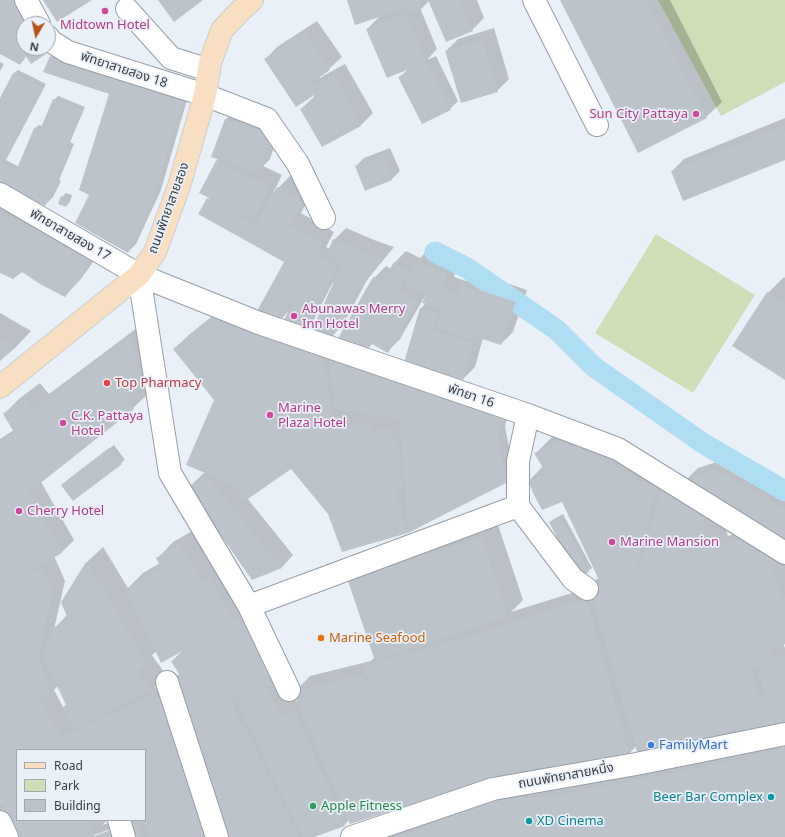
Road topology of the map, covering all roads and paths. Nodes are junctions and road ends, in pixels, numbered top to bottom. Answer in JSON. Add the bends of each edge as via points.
{"nodes":[{"id":1,"x":26,"y":0,"type":"edge"},
{"id":2,"x":252,"y":0,"type":"edge"},
{"id":3,"x":534,"y":0,"type":"edge"},
{"id":4,"x":127,"y":9,"type":"dead end"},
{"id":5,"x":35,"y":16,"type":"edge"},
{"id":6,"x":56,"y":44,"type":"edge"},
{"id":7,"x":209,"y":70,"type":"junction"},
{"id":8,"x":205,"y":95,"type":"junction"},
{"id":9,"x":597,"y":124,"type":"dead end"},
{"id":10,"x":0,"y":194,"type":"edge"},
{"id":11,"x":324,"y":218,"type":"dead end"},
{"id":12,"x":139,"y":276,"type":"junction"},
{"id":13,"x":0,"y":387,"type":"edge"},
{"id":14,"x":528,"y":415,"type":"junction"},
{"id":15,"x":518,"y":506,"type":"junction"},
{"id":16,"x":785,"y":553,"type":"edge"},
{"id":17,"x":587,"y":589,"type":"dead end"},
{"id":18,"x":249,"y":606,"type":"junction"},
{"id":19,"x":167,"y":682,"type":"dead end"},
{"id":20,"x":289,"y":690,"type":"dead end"},
{"id":21,"x":785,"y":734,"type":"edge"},
{"id":22,"x":119,"y":821,"type":"edge"},
{"id":23,"x":0,"y":822,"type":"edge"},
{"id":24,"x":7,"y":837,"type":"edge"},
{"id":25,"x":124,"y":837,"type":"edge"},
{"id":26,"x":216,"y":837,"type":"edge"},
{"id":27,"x":352,"y":837,"type":"edge"}],
"edges":[{"from":1,"to":5,"type":"street"},
{"from":2,"to":7,"type":"main road","name":"ถนนพัทยาสายสอง","via":[[222,30]]},
{"from":3,"to":9,"type":"street"},
{"from":4,"to":7,"type":"street","via":[[172,58]]},
{"from":6,"to":8,"type":"street","name":"พัทยาสายสอง 18","via":[[68,52]]},
{"from":7,"to":8,"type":"main road","name":"ถนนพัทยาสายสอง"},
{"from":8,"to":11,"type":"street","name":"พัทยาสายสอง 18","via":[[267,120],[298,164]]},
{"from":8,"to":12,"type":"main road","name":"ถนนพัทยาสายสอง","via":[[179,186],[156,252]]},
{"from":10,"to":12,"type":"street","name":"พัทยาสายสอง 17"},
{"from":12,"to":13,"type":"main road","name":"ถนนพัทยาสายสอง"},
{"from":12,"to":14,"type":"street","name":"พัทยา 16","via":[[259,323]]},
{"from":12,"to":18,"type":"street","via":[[170,473]]},
{"from":14,"to":15,"type":"street","via":[[518,461]]},
{"from":14,"to":16,"type":"street","name":"พัทยา 16","via":[[618,448]]},
{"from":15,"to":17,"type":"street","via":[[573,579]]},
{"from":15,"to":18,"type":"street"},
{"from":18,"to":20,"type":"street"},
{"from":19,"to":26,"type":"street"},
{"from":21,"to":27,"type":"street","name":"ถนนพัทยาสายหนึ่ง","via":[[493,789]]},
{"from":22,"to":25,"type":"street"},
{"from":23,"to":24,"type":"street"}]}
